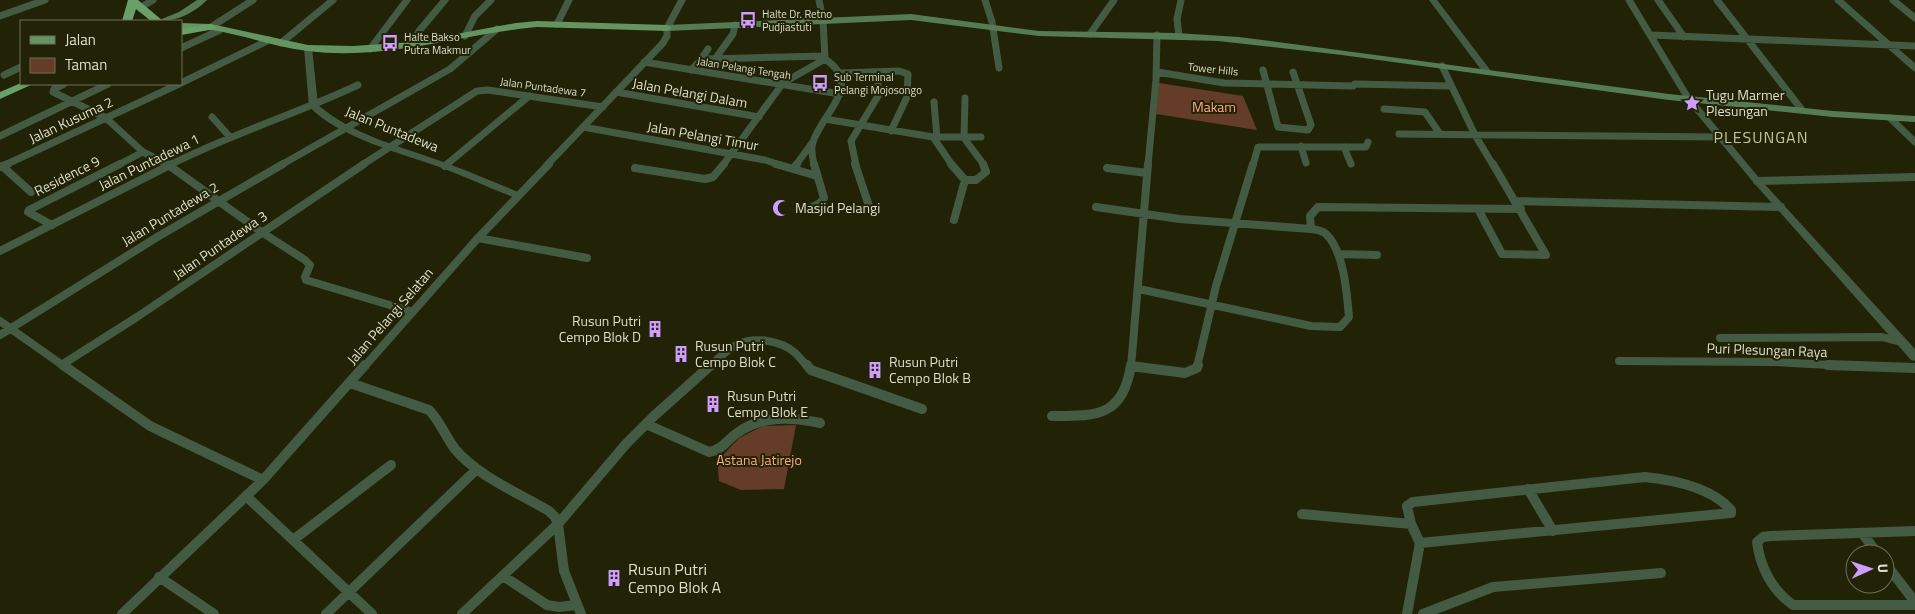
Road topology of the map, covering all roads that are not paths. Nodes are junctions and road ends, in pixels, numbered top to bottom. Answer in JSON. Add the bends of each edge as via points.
{"nodes":[{"id":1,"x":45,"y":0,"type":"edge"},
{"id":2,"x":153,"y":0,"type":"edge"},
{"id":3,"x":203,"y":0,"type":"edge"},
{"id":4,"x":252,"y":0,"type":"edge"},
{"id":5,"x":333,"y":0,"type":"edge"},
{"id":6,"x":407,"y":0,"type":"edge"},
{"id":7,"x":445,"y":0,"type":"edge"},
{"id":8,"x":491,"y":0,"type":"edge"},
{"id":9,"x":569,"y":0,"type":"edge"},
{"id":10,"x":682,"y":0,"type":"edge"},
{"id":11,"x":819,"y":0,"type":"edge"},
{"id":12,"x":985,"y":0,"type":"edge"},
{"id":13,"x":1114,"y":0,"type":"edge"},
{"id":14,"x":1181,"y":0,"type":"edge"},
{"id":15,"x":1433,"y":0,"type":"edge"},
{"id":16,"x":1629,"y":0,"type":"edge"},
{"id":17,"x":1658,"y":0,"type":"edge"},
{"id":18,"x":1717,"y":0,"type":"edge"},
{"id":19,"x":1838,"y":0,"type":"edge"},
{"id":20,"x":1892,"y":0,"type":"edge"},
{"id":21,"x":35,"y":2,"type":"edge"},
{"id":22,"x":135,"y":3,"type":"edge"},
{"id":23,"x":0,"y":16,"type":"edge"},
{"id":24,"x":1915,"y":18,"type":"edge"},
{"id":25,"x":127,"y":20,"type":"edge"},
{"id":26,"x":157,"y":20,"type":"edge"},
{"id":27,"x":165,"y":20,"type":"edge"},
{"id":28,"x":823,"y":20,"type":"junction"},
{"id":29,"x":557,"y":24,"type":"junction"},
{"id":30,"x":735,"y":25,"type":"junction"},
{"id":31,"x":182,"y":26,"type":"edge"},
{"id":32,"x":991,"y":27,"type":"junction"},
{"id":33,"x":667,"y":28,"type":"junction"},
{"id":34,"x":216,"y":29,"type":"junction"},
{"id":35,"x":497,"y":29,"type":"junction"},
{"id":36,"x":182,"y":32,"type":"edge"},
{"id":37,"x":1090,"y":34,"type":"junction"},
{"id":38,"x":1157,"y":35,"type":"junction"},
{"id":39,"x":1651,"y":35,"type":"junction"},
{"id":40,"x":466,"y":36,"type":"junction"},
{"id":41,"x":1179,"y":36,"type":"junction"},
{"id":42,"x":1684,"y":37,"type":"junction"},
{"id":43,"x":202,"y":38,"type":"junction"},
{"id":44,"x":269,"y":40,"type":"junction"},
{"id":45,"x":1749,"y":40,"type":"junction"},
{"id":46,"x":182,"y":41,"type":"edge"},
{"id":47,"x":281,"y":43,"type":"junction"},
{"id":48,"x":1887,"y":44,"type":"junction"},
{"id":49,"x":413,"y":45,"type":"junction"},
{"id":50,"x":1915,"y":46,"type":"edge"},
{"id":51,"x":182,"y":48,"type":"edge"},
{"id":52,"x":308,"y":48,"type":"junction"},
{"id":53,"x":370,"y":49,"type":"junction"},
{"id":54,"x":708,"y":49,"type":"dead end"},
{"id":55,"x":825,"y":57,"type":"junction"},
{"id":56,"x":715,"y":59,"type":"junction"},
{"id":57,"x":700,"y":61,"type":"junction"},
{"id":58,"x":644,"y":62,"type":"junction"},
{"id":59,"x":1442,"y":66,"type":"junction"},
{"id":60,"x":20,"y":68,"type":"edge"},
{"id":61,"x":1000,"y":68,"type":"dead end"},
{"id":62,"x":1915,"y":68,"type":"edge"},
{"id":63,"x":691,"y":70,"type":"junction"},
{"id":64,"x":1263,"y":70,"type":"dead end"},
{"id":65,"x":878,"y":72,"type":"junction"},
{"id":66,"x":1157,"y":72,"type":"junction"},
{"id":67,"x":1293,"y":72,"type":"dead end"},
{"id":68,"x":841,"y":73,"type":"junction"},
{"id":69,"x":1488,"y":73,"type":"junction"},
{"id":70,"x":4,"y":75,"type":"dead end"},
{"id":71,"x":20,"y":80,"type":"edge"},
{"id":72,"x":182,"y":82,"type":"edge"},
{"id":73,"x":783,"y":84,"type":"junction"},
{"id":74,"x":1267,"y":84,"type":"junction"},
{"id":75,"x":1296,"y":84,"type":"junction"},
{"id":76,"x":26,"y":85,"type":"edge"},
{"id":77,"x":62,"y":85,"type":"edge"},
{"id":78,"x":106,"y":85,"type":"edge"},
{"id":79,"x":176,"y":85,"type":"edge"},
{"id":80,"x":358,"y":85,"type":"dead end"},
{"id":81,"x":1451,"y":86,"type":"junction"},
{"id":82,"x":0,"y":89,"type":"edge"},
{"id":83,"x":480,"y":90,"type":"joint"},
{"id":84,"x":616,"y":92,"type":"junction"},
{"id":85,"x":840,"y":94,"type":"junction"},
{"id":86,"x":0,"y":96,"type":"edge"},
{"id":87,"x":529,"y":96,"type":"junction"},
{"id":88,"x":965,"y":98,"type":"dead end"},
{"id":89,"x":1688,"y":98,"type":"junction"},
{"id":90,"x":74,"y":101,"type":"junction"},
{"id":91,"x":934,"y":102,"type":"dead end"},
{"id":92,"x":314,"y":106,"type":"junction"},
{"id":93,"x":603,"y":107,"type":"junction"},
{"id":94,"x":1384,"y":109,"type":"dead end"},
{"id":95,"x":1802,"y":110,"type":"junction"},
{"id":96,"x":212,"y":117,"type":"dead end"},
{"id":97,"x":759,"y":117,"type":"junction"},
{"id":98,"x":106,"y":118,"type":"junction"},
{"id":99,"x":1890,"y":118,"type":"junction"},
{"id":100,"x":825,"y":119,"type":"junction"},
{"id":101,"x":1915,"y":119,"type":"edge"},
{"id":102,"x":860,"y":126,"type":"junction"},
{"id":103,"x":345,"y":127,"type":"junction"},
{"id":104,"x":583,"y":127,"type":"junction"},
{"id":105,"x":891,"y":130,"type":"junction"},
{"id":106,"x":1399,"y":134,"type":"dead end"},
{"id":107,"x":1440,"y":134,"type":"junction"},
{"id":108,"x":1475,"y":135,"type":"junction"},
{"id":109,"x":0,"y":136,"type":"edge"},
{"id":110,"x":230,"y":137,"type":"junction"},
{"id":111,"x":981,"y":137,"type":"dead end"},
{"id":112,"x":1720,"y":137,"type":"junction"},
{"id":113,"x":935,"y":138,"type":"junction"},
{"id":114,"x":964,"y":138,"type":"junction"},
{"id":115,"x":1368,"y":142,"type":"dead end"},
{"id":116,"x":1915,"y":142,"type":"edge"},
{"id":117,"x":812,"y":143,"type":"junction"},
{"id":118,"x":390,"y":146,"type":"junction"},
{"id":119,"x":1301,"y":146,"type":"junction"},
{"id":120,"x":1344,"y":146,"type":"junction"},
{"id":121,"x":143,"y":152,"type":"junction"},
{"id":122,"x":732,"y":154,"type":"junction"},
{"id":123,"x":170,"y":164,"type":"junction"},
{"id":124,"x":1306,"y":164,"type":"dead end"},
{"id":125,"x":1351,"y":164,"type":"dead end"},
{"id":126,"x":1,"y":166,"type":"edge"},
{"id":127,"x":445,"y":166,"type":"junction"},
{"id":128,"x":635,"y":168,"type":"dead end"},
{"id":129,"x":794,"y":168,"type":"junction"},
{"id":130,"x":1106,"y":168,"type":"dead end"},
{"id":131,"x":1148,"y":173,"type":"junction"},
{"id":132,"x":817,"y":176,"type":"junction"},
{"id":133,"x":1915,"y":177,"type":"edge"},
{"id":134,"x":965,"y":180,"type":"junction"},
{"id":135,"x":1758,"y":181,"type":"junction"},
{"id":136,"x":31,"y":192,"type":"dead end"},
{"id":137,"x":517,"y":195,"type":"junction"},
{"id":138,"x":219,"y":201,"type":"junction"},
{"id":139,"x":1516,"y":201,"type":"junction"},
{"id":140,"x":1096,"y":207,"type":"dead end"},
{"id":141,"x":1782,"y":207,"type":"junction"},
{"id":142,"x":870,"y":209,"type":"dead end"},
{"id":143,"x":1478,"y":209,"type":"junction"},
{"id":144,"x":806,"y":210,"type":"dead end"},
{"id":145,"x":1521,"y":210,"type":"junction"},
{"id":146,"x":1143,"y":214,"type":"junction"},
{"id":147,"x":954,"y":220,"type":"dead end"},
{"id":148,"x":1234,"y":223,"type":"junction"},
{"id":149,"x":52,"y":225,"type":"junction"},
{"id":150,"x":1311,"y":229,"type":"junction"},
{"id":151,"x":263,"y":233,"type":"junction"},
{"id":152,"x":478,"y":238,"type":"junction"},
{"id":153,"x":0,"y":251,"type":"edge"},
{"id":154,"x":1338,"y":254,"type":"junction"},
{"id":155,"x":1377,"y":255,"type":"dead end"},
{"id":156,"x":587,"y":258,"type":"dead end"},
{"id":157,"x":1139,"y":289,"type":"junction"},
{"id":158,"x":1211,"y":303,"type":"junction"},
{"id":159,"x":413,"y":312,"type":"junction"},
{"id":160,"x":0,"y":321,"type":"edge"},
{"id":161,"x":10,"y":328,"type":"junction"},
{"id":162,"x":0,"y":335,"type":"edge"},
{"id":163,"x":1720,"y":338,"type":"dead end"},
{"id":164,"x":1901,"y":342,"type":"junction"},
{"id":165,"x":1915,"y":358,"type":"edge"},
{"id":166,"x":1619,"y":361,"type":"dead end"},
{"id":167,"x":63,"y":364,"type":"junction"},
{"id":168,"x":1131,"y":366,"type":"junction"},
{"id":169,"x":1915,"y":368,"type":"edge"},
{"id":170,"x":350,"y":383,"type":"junction"},
{"id":171,"x":922,"y":410,"type":"dead end"},
{"id":172,"x":1052,"y":416,"type":"dead end"},
{"id":173,"x":820,"y":423,"type":"dead end"},
{"id":174,"x":646,"y":424,"type":"junction"},
{"id":175,"x":392,"y":465,"type":"dead end"},
{"id":176,"x":478,"y":469,"type":"junction"},
{"id":177,"x":263,"y":480,"type":"junction"},
{"id":178,"x":1528,"y":489,"type":"junction"},
{"id":179,"x":246,"y":496,"type":"junction"},
{"id":180,"x":1302,"y":514,"type":"dead end"},
{"id":181,"x":558,"y":524,"type":"junction"},
{"id":182,"x":1411,"y":524,"type":"junction"},
{"id":183,"x":1915,"y":531,"type":"edge"},
{"id":184,"x":1553,"y":532,"type":"junction"},
{"id":185,"x":1862,"y":533,"type":"junction"},
{"id":186,"x":293,"y":540,"type":"junction"},
{"id":187,"x":1420,"y":543,"type":"junction"},
{"id":188,"x":1870,"y":544,"type":"edge"},
{"id":189,"x":1661,"y":573,"type":"dead end"},
{"id":190,"x":504,"y":576,"type":"junction"},
{"id":191,"x":1895,"y":576,"type":"edge"},
{"id":192,"x":159,"y":577,"type":"junction"},
{"id":193,"x":348,"y":593,"type":"junction"},
{"id":194,"x":1915,"y":603,"type":"edge"},
{"id":195,"x":578,"y":609,"type":"edge"},
{"id":196,"x":122,"y":614,"type":"edge"},
{"id":197,"x":214,"y":614,"type":"edge"},
{"id":198,"x":326,"y":614,"type":"edge"},
{"id":199,"x":372,"y":614,"type":"edge"},
{"id":200,"x":462,"y":614,"type":"edge"},
{"id":201,"x":1406,"y":614,"type":"edge"},
{"id":202,"x":1423,"y":614,"type":"edge"}],
"edges":[{"from":1,"to":21,"type":"street"},
{"from":2,"to":22,"type":"street"},
{"from":3,"to":27,"type":"main road","via":[[182,14]]},
{"from":4,"to":34,"type":"street"},
{"from":5,"to":47,"type":"street"},
{"from":6,"to":53,"type":"street"},
{"from":7,"to":49,"type":"street","via":[[419,31]]},
{"from":8,"to":40,"type":"street","via":[[470,22]]},
{"from":9,"to":29,"type":"street"},
{"from":10,"to":33,"type":"street"},
{"from":11,"to":28,"type":"street"},
{"from":12,"to":32,"type":"street"},
{"from":13,"to":37,"type":"street"},
{"from":14,"to":41,"type":"street","via":[[1177,19]]},
{"from":15,"to":69,"type":"street"},
{"from":16,"to":39,"type":"street"},
{"from":17,"to":42,"type":"street"},
{"from":18,"to":45,"type":"street"},
{"from":19,"to":48,"type":"street"},
{"from":20,"to":24,"type":"street"},
{"from":21,"to":23,"type":"street"},
{"from":22,"to":25,"type":"highway"},
{"from":22,"to":26,"type":"highway"},
{"from":28,"to":30,"type":"main road"},
{"from":28,"to":32,"type":"main road","via":[[911,17]]},
{"from":28,"to":55,"type":"street"},
{"from":29,"to":33,"type":"main road"},
{"from":29,"to":35,"type":"main road"},
{"from":30,"to":33,"type":"main road"},
{"from":30,"to":56,"type":"street","via":[[733,34]]},
{"from":31,"to":34,"type":"main road"},
{"from":32,"to":37,"type":"main road","via":[[1032,33]]},
{"from":32,"to":61,"type":"street"},
{"from":33,"to":58,"type":"street","name":"Jalan Pelangi Selatan","via":[[666,39]]},
{"from":34,"to":36,"type":"highway"},
{"from":34,"to":43,"type":"street"},
{"from":34,"to":44,"type":"main road"},
{"from":35,"to":40,"type":"main road"},
{"from":35,"to":103,"type":"street","via":[[450,68]]},
{"from":37,"to":38,"type":"main road"},
{"from":38,"to":41,"type":"main road"},
{"from":38,"to":66,"type":"street"},
{"from":39,"to":42,"type":"street"},
{"from":39,"to":89,"type":"street"},
{"from":40,"to":49,"type":"main road"},
{"from":41,"to":59,"type":"main road","via":[[1258,41]]},
{"from":42,"to":45,"type":"street"},
{"from":43,"to":46,"type":"street"},
{"from":43,"to":51,"type":"street"},
{"from":44,"to":47,"type":"main road"},
{"from":44,"to":72,"type":"street","name":"Jalan Kusuma 2"},
{"from":45,"to":48,"type":"street"},
{"from":45,"to":95,"type":"street"},
{"from":47,"to":52,"type":"main road"},
{"from":48,"to":50,"type":"street"},
{"from":48,"to":62,"type":"street"},
{"from":49,"to":53,"type":"main road"},
{"from":52,"to":53,"type":"main road"},
{"from":52,"to":92,"type":"street"},
{"from":54,"to":57,"type":"street"},
{"from":55,"to":56,"type":"street"},
{"from":55,"to":68,"type":"street"},
{"from":55,"to":73,"type":"street"},
{"from":56,"to":57,"type":"street"},
{"from":57,"to":63,"type":"street"},
{"from":58,"to":63,"type":"street","name":"Jalan Pelangi Tengah"},
{"from":58,"to":84,"type":"street","name":"Jalan Pelangi Selatan"},
{"from":59,"to":69,"type":"main road"},
{"from":59,"to":81,"type":"street"},
{"from":60,"to":70,"type":"street"},
{"from":63,"to":73,"type":"street","name":"Jalan Pelangi Tengah"},
{"from":64,"to":74,"type":"street"},
{"from":65,"to":68,"type":"street"},
{"from":65,"to":102,"type":"street","via":[[878,96]]},
{"from":65,"to":105,"type":"street","via":[[908,75],[908,96]]},
{"from":66,"to":74,"type":"street","name":"Tower Hills","via":[[1224,83]]},
{"from":66,"to":131,"type":"street"},
{"from":67,"to":75,"type":"street"},
{"from":68,"to":85,"type":"street"},
{"from":69,"to":89,"type":"main road"},
{"from":71,"to":82,"type":"highway"},
{"from":73,"to":85,"type":"street","name":"Jalan Pelangi Tengah"},
{"from":73,"to":97,"type":"street"},
{"from":74,"to":75,"type":"street","name":"Tower Hills"},
{"from":74,"to":75,"type":"street","via":[[1278,127],[1308,130],[1311,125]]},
{"from":75,"to":81,"type":"street","name":"Tower Hills"},
{"from":76,"to":86,"type":"highway"},
{"from":77,"to":90,"type":"street","via":[[53,92]]},
{"from":78,"to":90,"type":"street"},
{"from":79,"to":98,"type":"street","name":"Jalan Kusuma 2"},
{"from":80,"to":92,"type":"street","name":"Jalan Puntadewa 1"},
{"from":81,"to":108,"type":"street"},
{"from":83,"to":87,"type":"street","name":"Jalan Puntadewa 7"},
{"from":83,"to":118,"type":"street","name":"Jalan Puntadewa 3"},
{"from":84,"to":93,"type":"street","name":"Jalan Pelangi Selatan"},
{"from":84,"to":97,"type":"street","name":"Jalan Pelangi Dalam"},
{"from":85,"to":100,"type":"street"},
{"from":87,"to":93,"type":"street","name":"Jalan Puntadewa 7"},
{"from":87,"to":127,"type":"street"},
{"from":88,"to":114,"type":"street"},
{"from":89,"to":95,"type":"main road"},
{"from":89,"to":112,"type":"street"},
{"from":90,"to":98,"type":"street"},
{"from":90,"to":109,"type":"street"},
{"from":91,"to":113,"type":"street"},
{"from":92,"to":103,"type":"street","name":"Jalan Puntadewa"},
{"from":92,"to":110,"type":"street","name":"Jalan Puntadewa 1"},
{"from":93,"to":104,"type":"street","name":"Jalan Pelangi Selatan"},
{"from":94,"to":107,"type":"street","via":[[1425,112]]},
{"from":95,"to":99,"type":"main road"},
{"from":96,"to":110,"type":"street"},
{"from":97,"to":122,"type":"street"},
{"from":98,"to":121,"type":"street"},
{"from":98,"to":126,"type":"street","name":"Jalan Kusuma 2"},
{"from":99,"to":101,"type":"main road"},
{"from":99,"to":116,"type":"street"},
{"from":100,"to":102,"type":"street"},
{"from":100,"to":117,"type":"street"},
{"from":102,"to":105,"type":"street"},
{"from":102,"to":142,"type":"street","via":[[851,141],[856,172]]},
{"from":103,"to":118,"type":"street","name":"Jalan Puntadewa"},
{"from":103,"to":138,"type":"street","name":"Jalan Puntadewa 2"},
{"from":104,"to":122,"type":"street","name":"Jalan Pelangi Timur"},
{"from":104,"to":137,"type":"street","name":"Jalan Pelangi Selatan"},
{"from":105,"to":113,"type":"street"},
{"from":106,"to":107,"type":"street"},
{"from":107,"to":108,"type":"street"},
{"from":108,"to":112,"type":"street"},
{"from":108,"to":139,"type":"street"},
{"from":110,"to":123,"type":"street","name":"Jalan Puntadewa 1"},
{"from":111,"to":114,"type":"street"},
{"from":112,"to":135,"type":"street"},
{"from":113,"to":114,"type":"street"},
{"from":113,"to":134,"type":"street"},
{"from":114,"to":134,"type":"street","via":[[986,168],[986,172],[976,180]]},
{"from":115,"to":120,"type":"street","via":[[1368,147]]},
{"from":117,"to":129,"type":"street"},
{"from":117,"to":132,"type":"street"},
{"from":118,"to":127,"type":"street","name":"Jalan Puntadewa"},
{"from":118,"to":151,"type":"street","name":"Jalan Puntadewa 3"},
{"from":119,"to":120,"type":"street"},
{"from":119,"to":124,"type":"street"},
{"from":119,"to":148,"type":"street","via":[[1258,147]]},
{"from":120,"to":125,"type":"street"},
{"from":121,"to":123,"type":"street"},
{"from":121,"to":149,"type":"street","name":"Residence 9","via":[[29,210]]},
{"from":122,"to":128,"type":"street","via":[[710,179]]},
{"from":122,"to":129,"type":"street","name":"Jalan Pelangi Timur"},
{"from":123,"to":138,"type":"street"},
{"from":123,"to":149,"type":"street","name":"Jalan Puntadewa 1"},
{"from":126,"to":136,"type":"street"},
{"from":127,"to":137,"type":"street","name":"Jalan Puntadewa"},
{"from":129,"to":132,"type":"street","name":"Jalan Pelangi Timur"},
{"from":130,"to":131,"type":"street"},
{"from":131,"to":146,"type":"street"},
{"from":132,"to":144,"type":"street","via":[[824,198]]},
{"from":133,"to":135,"type":"street"},
{"from":134,"to":147,"type":"street"},
{"from":135,"to":141,"type":"street"},
{"from":137,"to":152,"type":"street","name":"Jalan Pelangi Selatan"},
{"from":138,"to":151,"type":"street"},
{"from":138,"to":161,"type":"street","name":"Jalan Puntadewa 2"},
{"from":139,"to":141,"type":"street"},
{"from":139,"to":145,"type":"street"},
{"from":140,"to":146,"type":"street"},
{"from":141,"to":164,"type":"street"},
{"from":143,"to":145,"type":"street"},
{"from":143,"to":145,"type":"street","via":[[1502,254],[1546,255]]},
{"from":143,"to":150,"type":"street","via":[[1318,207],[1310,213]]},
{"from":146,"to":148,"type":"street"},
{"from":146,"to":157,"type":"street"},
{"from":148,"to":150,"type":"street"},
{"from":148,"to":158,"type":"street"},
{"from":149,"to":153,"type":"street","name":"Jalan Puntadewa 1"},
{"from":150,"to":154,"type":"street","via":[[1328,236]]},
{"from":151,"to":159,"type":"street","via":[[310,265],[306,280]]},
{"from":151,"to":167,"type":"street","name":"Jalan Puntadewa 3"},
{"from":152,"to":156,"type":"street"},
{"from":152,"to":159,"type":"street","name":"Jalan Pelangi Selatan"},
{"from":154,"to":155,"type":"street"},
{"from":154,"to":158,"type":"street","via":[[1349,317],[1340,327],[1312,326]]},
{"from":157,"to":158,"type":"street"},
{"from":157,"to":168,"type":"street"},
{"from":158,"to":168,"type":"street","via":[[1197,368],[1185,373]]},
{"from":159,"to":170,"type":"street","name":"Jalan Pelangi Selatan"},
{"from":160,"to":161,"type":"street"},
{"from":161,"to":162,"type":"street"},
{"from":161,"to":167,"type":"street"},
{"from":163,"to":164,"type":"street","via":[[1882,337]]},
{"from":164,"to":165,"type":"street"},
{"from":166,"to":169,"type":"street","name":"Puri Plesungan Raya","via":[[1775,362]]},
{"from":167,"to":177,"type":"street","via":[[150,426]]},
{"from":168,"to":172,"type":"street","via":[[1123,396],[1112,409],[1092,414]]},
{"from":170,"to":176,"type":"street","via":[[429,410],[455,450]]},
{"from":170,"to":177,"type":"street","name":"Jalan Pelangi Selatan"},
{"from":171,"to":174,"type":"street","via":[[817,373],[794,351],[759,340],[729,348]]},
{"from":173,"to":174,"type":"street","via":[[798,417],[755,423],[715,452]]},
{"from":174,"to":181,"type":"street"},
{"from":175,"to":186,"type":"street"},
{"from":176,"to":181,"type":"street","via":[[549,511]]},
{"from":176,"to":193,"type":"street"},
{"from":177,"to":179,"type":"street","name":"Jalan Pelangi Selatan"},
{"from":178,"to":182,"type":"street","via":[[1413,502],[1407,506]]},
{"from":178,"to":184,"type":"street"},
{"from":178,"to":184,"type":"street","via":[[1659,478],[1711,495],[1731,510],[1726,514]]},
{"from":179,"to":186,"type":"street"},
{"from":179,"to":192,"type":"street","name":"Jalan Pelangi Selatan"},
{"from":180,"to":182,"type":"street"},
{"from":181,"to":190,"type":"street"},
{"from":181,"to":195,"type":"street","via":[[564,570]]},
{"from":182,"to":187,"type":"street"},
{"from":183,"to":185,"type":"street"},
{"from":184,"to":187,"type":"street"},
{"from":185,"to":188,"type":"street"},
{"from":185,"to":194,"type":"street","via":[[1771,536],[1760,539],[1757,547],[1773,586],[1784,600],[1793,605]]},
{"from":186,"to":193,"type":"street"},
{"from":187,"to":201,"type":"street"},
{"from":189,"to":202,"type":"street","via":[[1493,587]]},
{"from":190,"to":195,"type":"street","via":[[547,606]]},
{"from":190,"to":200,"type":"street"},
{"from":191,"to":194,"type":"street"},
{"from":192,"to":196,"type":"street","name":"Jalan Pelangi Selatan"},
{"from":192,"to":197,"type":"street"},
{"from":193,"to":198,"type":"street"},
{"from":193,"to":199,"type":"street"}]}
